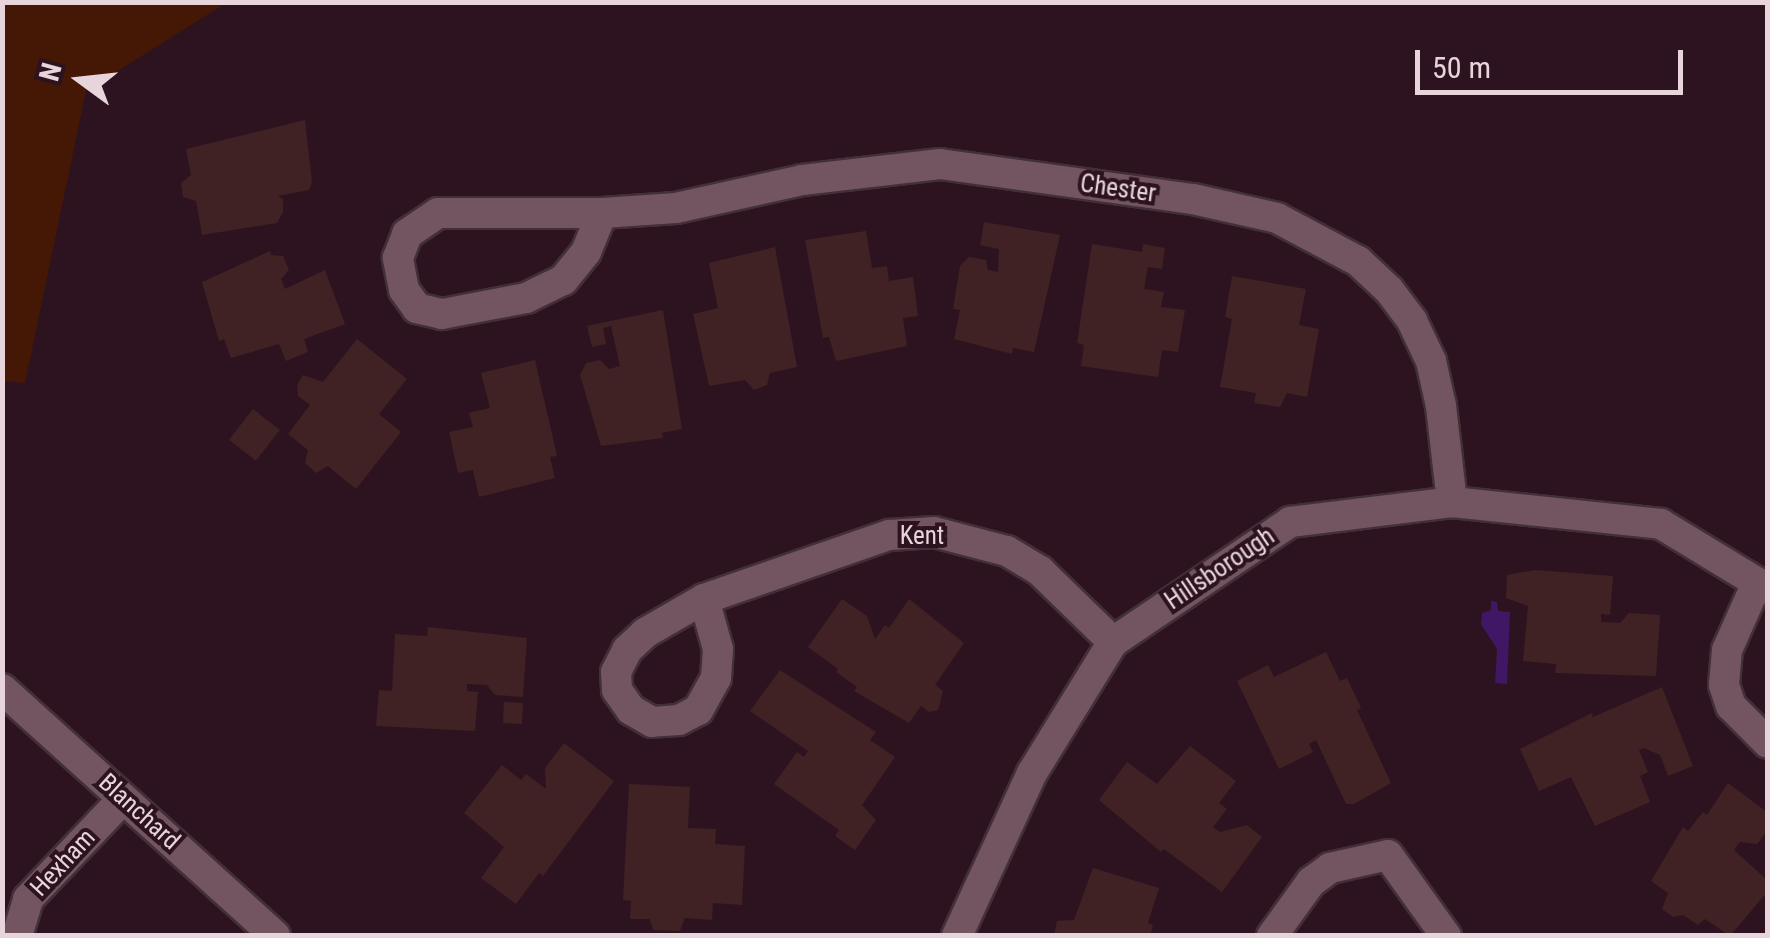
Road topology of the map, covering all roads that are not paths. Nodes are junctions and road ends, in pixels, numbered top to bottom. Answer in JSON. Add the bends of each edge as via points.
{"nodes":[{"id":1,"x":602,"y":213,"type":"junction"},
{"id":2,"x":1452,"y":502,"type":"junction"},
{"id":3,"x":1762,"y":587,"type":"edge"},
{"id":4,"x":704,"y":598,"type":"dead end"},
{"id":5,"x":1113,"y":642,"type":"junction"},
{"id":6,"x":2,"y":689,"type":"edge"},
{"id":7,"x":1768,"y":744,"type":"edge"},
{"id":8,"x":123,"y":800,"type":"junction"},
{"id":9,"x":17,"y":936,"type":"edge"},
{"id":10,"x":275,"y":936,"type":"edge"},
{"id":11,"x":957,"y":936,"type":"edge"},
{"id":12,"x":1272,"y":936,"type":"edge"},
{"id":13,"x":1446,"y":936,"type":"edge"}],
"edges":[{"from":1,"to":1,"type":"street","name":"Chester","via":[[438,213],[406,234],[398,258],[404,290],[417,308],[442,314],[526,298],[564,280],[586,252]]},
{"from":1,"to":2,"type":"street","name":"Chester","via":[[676,208],[802,180],[940,164],[1194,199],[1277,218],[1358,261],[1412,321],[1438,391]]},
{"from":2,"to":3,"type":"street","name":"Hillsborough","via":[[1661,524]]},
{"from":2,"to":5,"type":"street","name":"Hillsborough","via":[[1290,522]]},
{"from":3,"to":7,"type":"street","via":[[1727,650],[1724,686],[1731,706]]},
{"from":4,"to":5,"type":"street","name":"Kent","via":[[874,540],[934,532],[1008,551],[1040,571]]},
{"from":5,"to":11,"type":"street","name":"Hillsborough","via":[[1032,773]]},
{"from":6,"to":8,"type":"street","name":"Blanchard"},
{"from":8,"to":9,"type":"street","name":"Hexham","via":[[28,899]]},
{"from":8,"to":10,"type":"street","name":"Blanchard"},
{"from":12,"to":13,"type":"street","via":[[1311,882],[1330,868],[1388,855]]}]}
